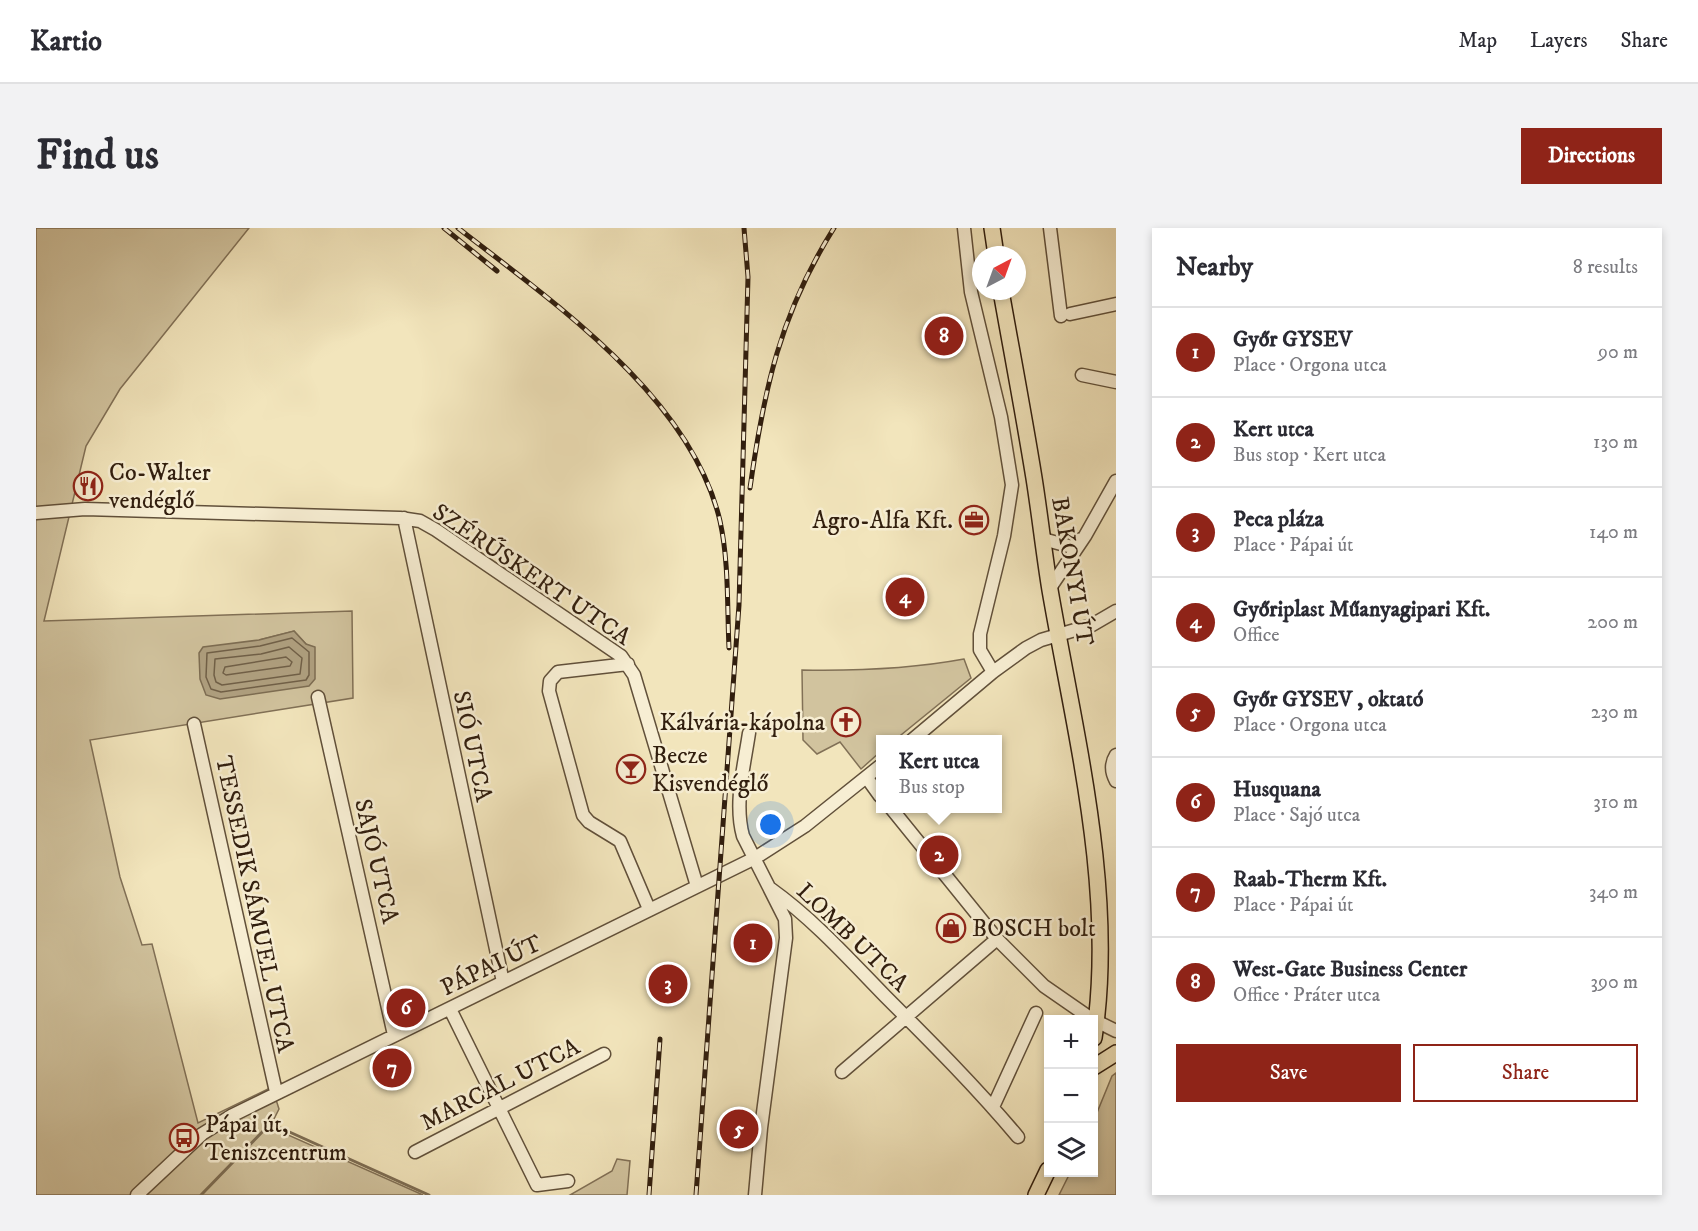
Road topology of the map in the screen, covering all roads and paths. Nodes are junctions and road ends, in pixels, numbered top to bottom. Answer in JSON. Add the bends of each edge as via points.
{"nodes":[{"id":1,"x":964,"y":228,"type":"edge"},
{"id":2,"x":992,"y":228,"type":"edge"},
{"id":3,"x":1050,"y":228,"type":"edge"},
{"id":4,"x":995,"y":246,"type":"edge"},
{"id":5,"x":1003,"y":300,"type":"edge"},
{"id":6,"x":1116,"y":304,"type":"edge"},
{"id":7,"x":1082,"y":375,"type":"dead end"},
{"id":8,"x":1116,"y":382,"type":"edge"},
{"id":9,"x":1116,"y":481,"type":"edge"},
{"id":10,"x":36,"y":513,"type":"edge"},
{"id":11,"x":404,"y":518,"type":"junction"},
{"id":12,"x":1085,"y":536,"type":"junction"},
{"id":13,"x":1043,"y":539,"type":"junction"},
{"id":14,"x":1050,"y":588,"type":"junction"},
{"id":15,"x":1116,"y":611,"type":"edge"},
{"id":16,"x":1059,"y":635,"type":"junction"},
{"id":17,"x":628,"y":664,"type":"junction"},
{"id":18,"x":993,"y":672,"type":"junction"},
{"id":19,"x":318,"y":697,"type":"dead end"},
{"id":20,"x":194,"y":724,"type":"dead end"},
{"id":21,"x":749,"y":734,"type":"dead end"},
{"id":22,"x":918,"y":735,"type":"edge"},
{"id":23,"x":1116,"y":754,"type":"edge"},
{"id":24,"x":876,"y":770,"type":"edge"},
{"id":25,"x":867,"y":778,"type":"junction"},
{"id":26,"x":1116,"y":781,"type":"edge"},
{"id":27,"x":876,"y":790,"type":"edge"},
{"id":28,"x":895,"y":813,"type":"edge"},
{"id":29,"x":755,"y":858,"type":"junction"},
{"id":30,"x":697,"y":886,"type":"junction"},
{"id":31,"x":770,"y":889,"type":"junction"},
{"id":32,"x":649,"y":909,"type":"junction"},
{"id":33,"x":997,"y":939,"type":"junction"},
{"id":34,"x":503,"y":982,"type":"junction"},
{"id":35,"x":450,"y":1009,"type":"junction"},
{"id":36,"x":1036,"y":1013,"type":"dead end"},
{"id":37,"x":1088,"y":1015,"type":"edge"},
{"id":38,"x":1096,"y":1015,"type":"edge"},
{"id":39,"x":906,"y":1017,"type":"junction"},
{"id":40,"x":1098,"y":1021,"type":"edge"},
{"id":41,"x":1116,"y":1030,"type":"edge"},
{"id":42,"x":394,"y":1035,"type":"junction"},
{"id":43,"x":1116,"y":1053,"type":"edge"},
{"id":44,"x":604,"y":1054,"type":"dead end"},
{"id":45,"x":1098,"y":1064,"type":"edge"},
{"id":46,"x":842,"y":1072,"type":"dead end"},
{"id":47,"x":276,"y":1092,"type":"junction"},
{"id":48,"x":993,"y":1107,"type":"junction"},
{"id":49,"x":501,"y":1110,"type":"junction"},
{"id":50,"x":1018,"y":1137,"type":"dead end"},
{"id":51,"x":415,"y":1152,"type":"dead end"},
{"id":52,"x":1045,"y":1177,"type":"edge"},
{"id":53,"x":568,"y":1181,"type":"dead end"},
{"id":54,"x":136,"y":1195,"type":"edge"},
{"id":55,"x":755,"y":1195,"type":"edge"},
{"id":56,"x":1036,"y":1195,"type":"edge"}],
"edges":[{"from":1,"to":18,"type":"street","via":[[971,292],[1001,417],[1012,486],[980,634],[980,650]]},
{"from":2,"to":4,"type":"main road"},
{"from":3,"to":6,"type":"street","via":[[1065,315]]},
{"from":5,"to":13,"type":"main road","name":"BAKONYI ÚT"},
{"from":7,"to":8,"type":"street"},
{"from":9,"to":12,"type":"street"},
{"from":10,"to":11,"type":"street","name":"SZÉRŰSKERT UTCA","via":[[85,509]]},
{"from":11,"to":17,"type":"street","name":"SZÉRŰSKERT UTCA","via":[[436,530]]},
{"from":11,"to":34,"type":"street","name":"SIÓ UTCA"},
{"from":12,"to":13,"type":"street","via":[[1072,547]]},
{"from":12,"to":14,"type":"street"},
{"from":13,"to":14,"type":"main road","name":"BAKONYI ÚT"},
{"from":14,"to":16,"type":"main road","name":"BAKONYI ÚT"},
{"from":15,"to":16,"type":"street","via":[[1092,625]]},
{"from":16,"to":18,"type":"street","via":[[1034,644]]},
{"from":16,"to":38,"type":"main road","name":"BAKONYI ÚT","via":[[1081,742],[1099,879],[1103,951]]},
{"from":17,"to":30,"type":"street","name":"SZÉRŰSKERT UTCA"},
{"from":17,"to":32,"type":"street","via":[[558,672],[550,681],[549,691],[584,815],[620,841]]},
{"from":18,"to":22,"type":"street"},
{"from":19,"to":42,"type":"street","name":"SAJÓ UTCA"},
{"from":20,"to":47,"type":"street","name":"TESSEDIK SÁMUEL UTCA"},
{"from":21,"to":29,"type":"street","name":"LOMB UTCA","via":[[739,823]]},
{"from":23,"to":26,"type":"street","via":[[1112,761]]},
{"from":24,"to":25,"type":"street","name":"PÁPAI ÚT"},
{"from":25,"to":27,"type":"street"},
{"from":25,"to":29,"type":"street","name":"PÁPAI ÚT","via":[[785,841]]},
{"from":28,"to":33,"type":"street"},
{"from":29,"to":30,"type":"street","name":"PÁPAI ÚT"},
{"from":29,"to":31,"type":"street","name":"LOMB UTCA"},
{"from":30,"to":32,"type":"street","name":"PÁPAI ÚT"},
{"from":31,"to":39,"type":"street","name":"LOMB UTCA","via":[[793,905]]},
{"from":31,"to":55,"type":"street","via":[[785,919],[786,938]]},
{"from":32,"to":34,"type":"street","name":"PÁPAI ÚT"},
{"from":33,"to":37,"type":"street","via":[[1044,986]]},
{"from":33,"to":39,"type":"street"},
{"from":34,"to":35,"type":"street","name":"PÁPAI ÚT"},
{"from":35,"to":42,"type":"street","name":"PÁPAI ÚT"},
{"from":35,"to":49,"type":"street"},
{"from":36,"to":48,"type":"street"},
{"from":39,"to":46,"type":"street"},
{"from":39,"to":48,"type":"street","name":"LOMB UTCA"},
{"from":40,"to":41,"type":"street"},
{"from":42,"to":47,"type":"street","name":"PÁPAI ÚT"},
{"from":43,"to":45,"type":"main road"},
{"from":44,"to":49,"type":"street","name":"MARCAL UTCA"},
{"from":47,"to":54,"type":"street","name":"PÁPAI ÚT","via":[[202,1134]]},
{"from":48,"to":50,"type":"street","name":"LOMB UTCA"},
{"from":49,"to":51,"type":"street","name":"MARCAL UTCA"},
{"from":49,"to":53,"type":"street","via":[[537,1185]]},
{"from":52,"to":56,"type":"main road"}]}
